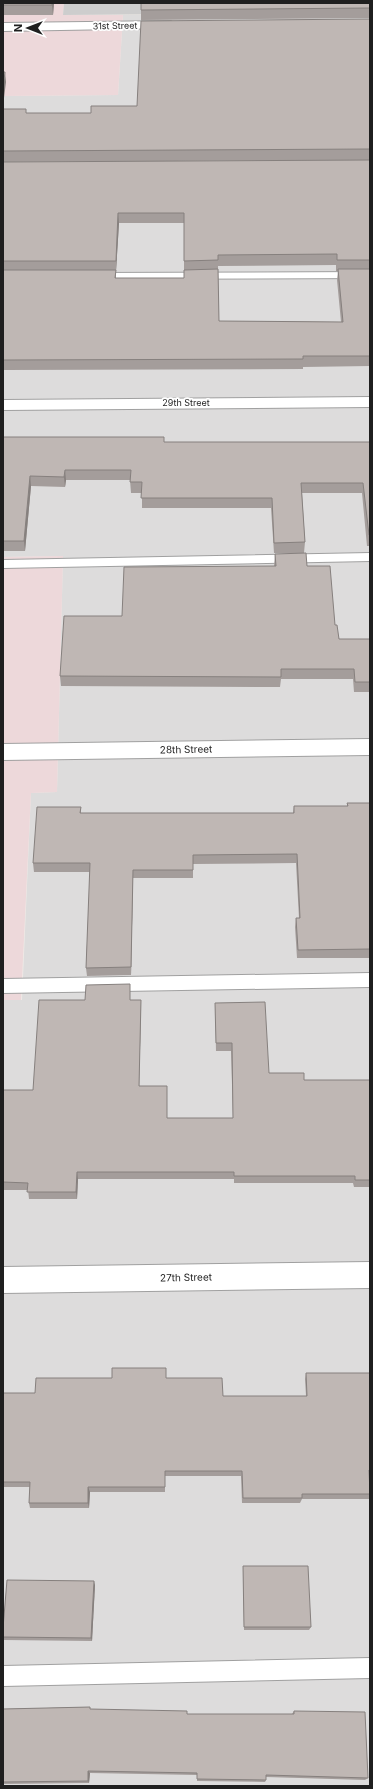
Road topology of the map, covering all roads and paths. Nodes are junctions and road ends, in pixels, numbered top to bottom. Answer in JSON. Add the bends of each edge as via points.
{"nodes":[{"id":1,"x":186,"y":25,"type":"edge"},
{"id":2,"x":3,"y":27,"type":"edge"},
{"id":3,"x":370,"y":275,"type":"edge"},
{"id":4,"x":83,"y":276,"type":"edge"},
{"id":5,"x":370,"y":402,"type":"edge"},
{"id":6,"x":3,"y":405,"type":"edge"},
{"id":7,"x":370,"y":557,"type":"edge"},
{"id":8,"x":3,"y":564,"type":"edge"},
{"id":9,"x":370,"y":747,"type":"edge"},
{"id":10,"x":3,"y":752,"type":"edge"},
{"id":11,"x":370,"y":980,"type":"edge"},
{"id":12,"x":3,"y":986,"type":"edge"},
{"id":13,"x":370,"y":1275,"type":"edge"},
{"id":14,"x":3,"y":1280,"type":"edge"},
{"id":15,"x":370,"y":1668,"type":"edge"},
{"id":16,"x":3,"y":1676,"type":"edge"}],
"edges":[{"from":1,"to":2,"type":"street","name":"31st Street"},
{"from":3,"to":4,"type":"lane"},
{"from":5,"to":6,"type":"street","name":"29th Street"},
{"from":7,"to":8,"type":"lane"},
{"from":9,"to":10,"type":"street","name":"28th Street"},
{"from":11,"to":12,"type":"lane"},
{"from":13,"to":14,"type":"street","name":"27th Street"},
{"from":15,"to":16,"type":"lane"}]}
